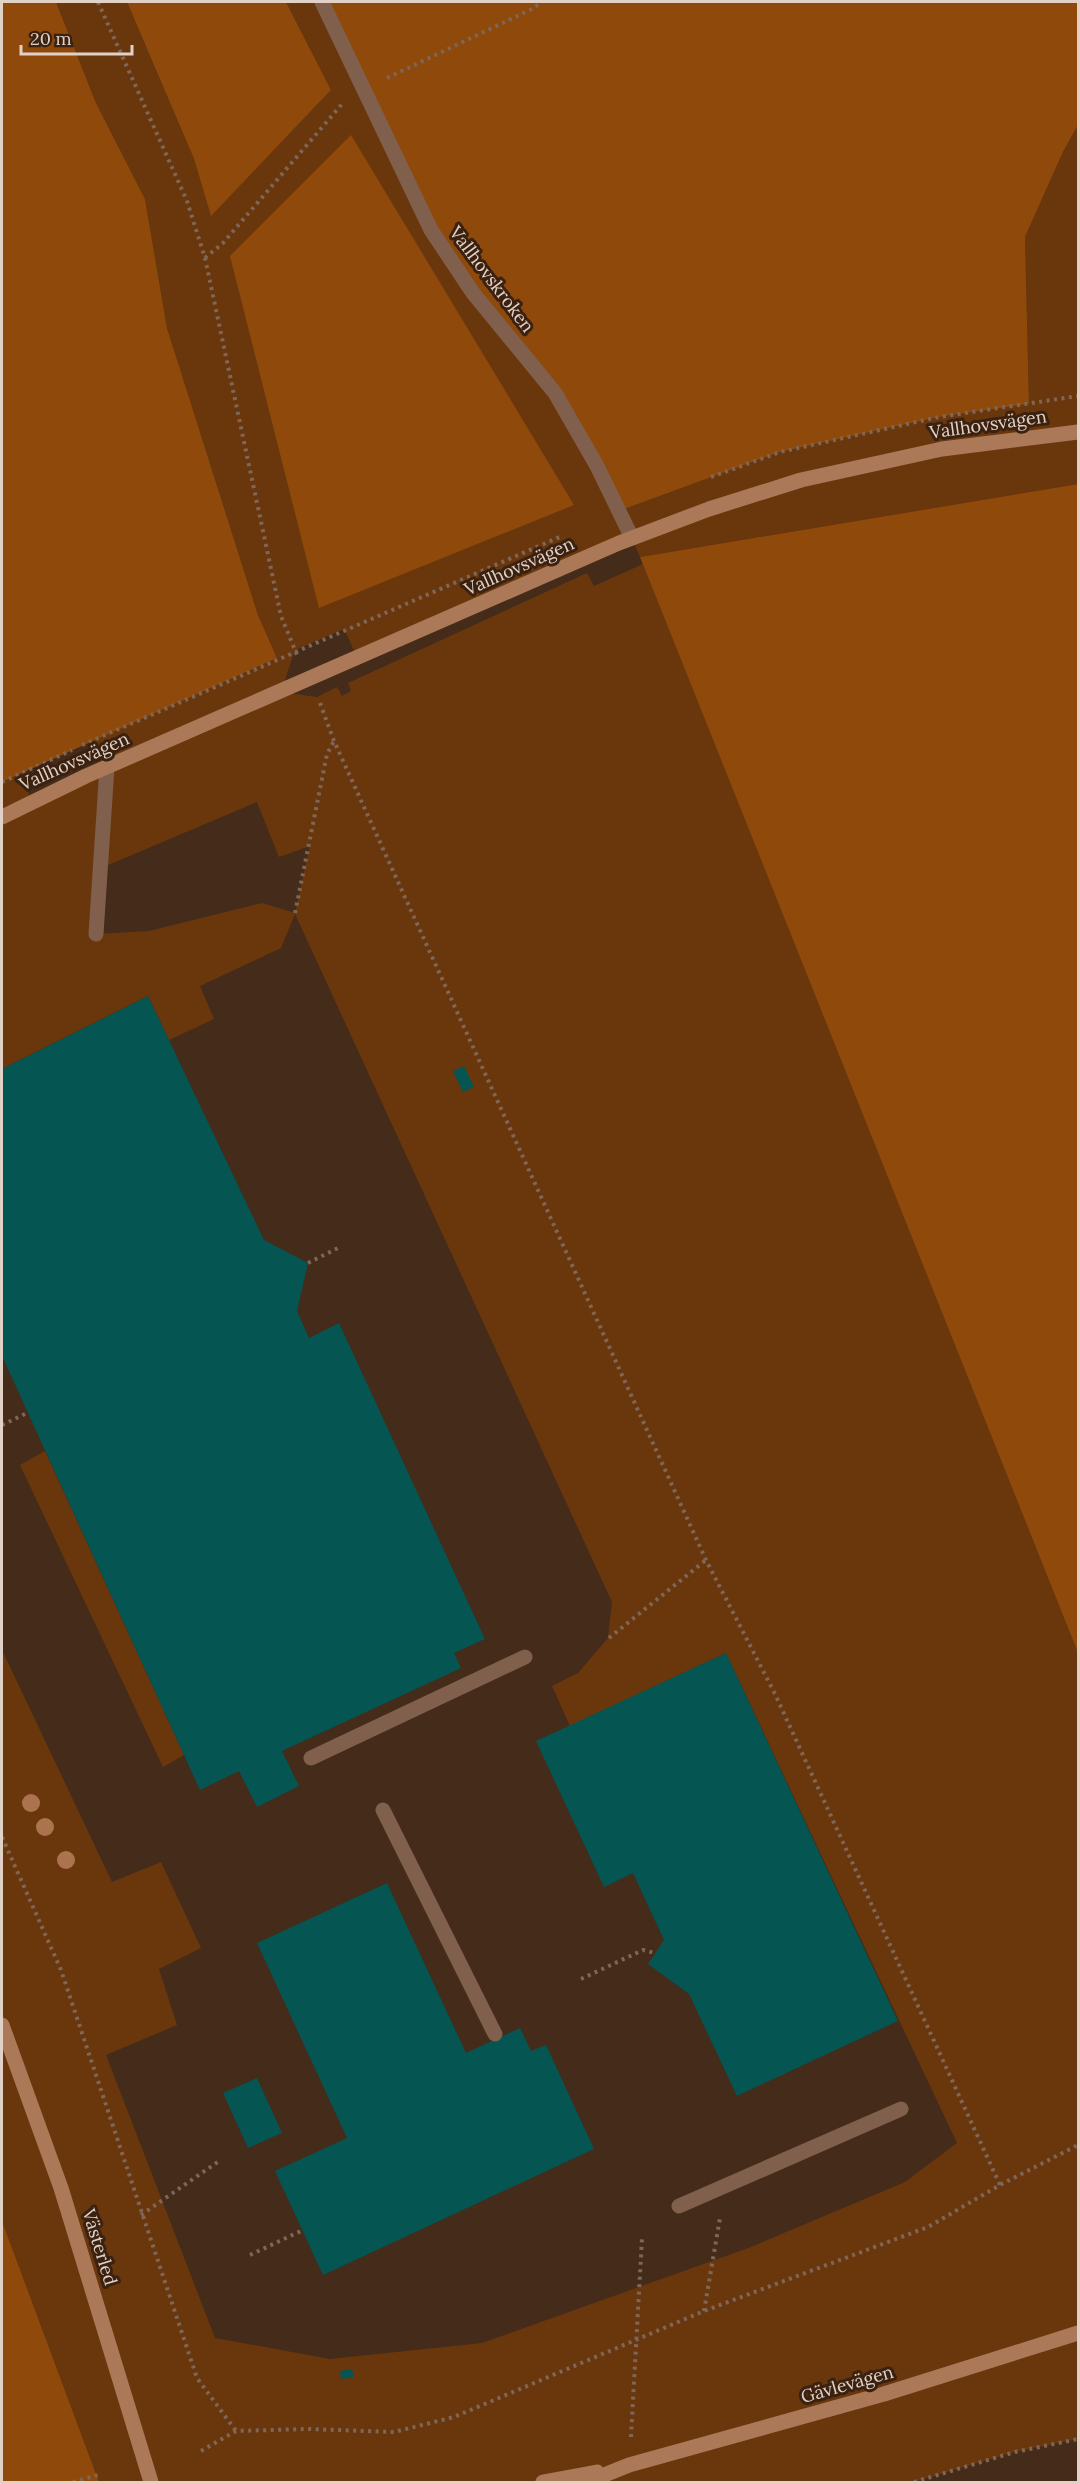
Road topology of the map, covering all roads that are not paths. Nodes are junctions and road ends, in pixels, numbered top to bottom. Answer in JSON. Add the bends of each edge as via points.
{"nodes":[{"id":1,"x":322,"y":2,"type":"edge"},
{"id":2,"x":1078,"y":432,"type":"edge"},
{"id":3,"x":632,"y":537,"type":"junction"},
{"id":4,"x":107,"y":768,"type":"junction"},
{"id":5,"x":2,"y":817,"type":"edge"},
{"id":6,"x":96,"y":934,"type":"dead end"},
{"id":7,"x":525,"y":1657,"type":"dead end"},
{"id":8,"x":311,"y":1758,"type":"dead end"},
{"id":9,"x":383,"y":1810,"type":"dead end"},
{"id":10,"x":2,"y":2025,"type":"edge"},
{"id":11,"x":495,"y":2034,"type":"dead end"},
{"id":12,"x":901,"y":2109,"type":"dead end"},
{"id":13,"x":679,"y":2206,"type":"dead end"},
{"id":14,"x":1078,"y":2333,"type":"edge"},
{"id":15,"x":627,"y":2466,"type":"junction"},
{"id":16,"x":151,"y":2482,"type":"edge"},
{"id":17,"x":543,"y":2482,"type":"edge"},
{"id":18,"x":587,"y":2482,"type":"edge"}],
"edges":[{"from":1,"to":3,"type":"street","name":"Vallhovskroken","via":[[431,230],[473,293],[555,393]]},
{"from":2,"to":3,"type":"street","name":"Vallhovsvägen","via":[[942,448],[801,480]]},
{"from":3,"to":4,"type":"street","name":"Vallhovsvägen"},
{"from":4,"to":5,"type":"street","name":"Vallhovsvägen"},
{"from":4,"to":6,"type":"street"},
{"from":7,"to":8,"type":"street"},
{"from":9,"to":11,"type":"street"},
{"from":10,"to":16,"type":"street","name":"Västerled","via":[[62,2188]]},
{"from":12,"to":13,"type":"street"},
{"from":14,"to":15,"type":"street","name":"Gävlevägen","via":[[884,2394]]},
{"from":15,"to":17,"type":"street","name":"Gävlevägen"},
{"from":15,"to":18,"type":"street","name":"Gävlevägen"}]}
